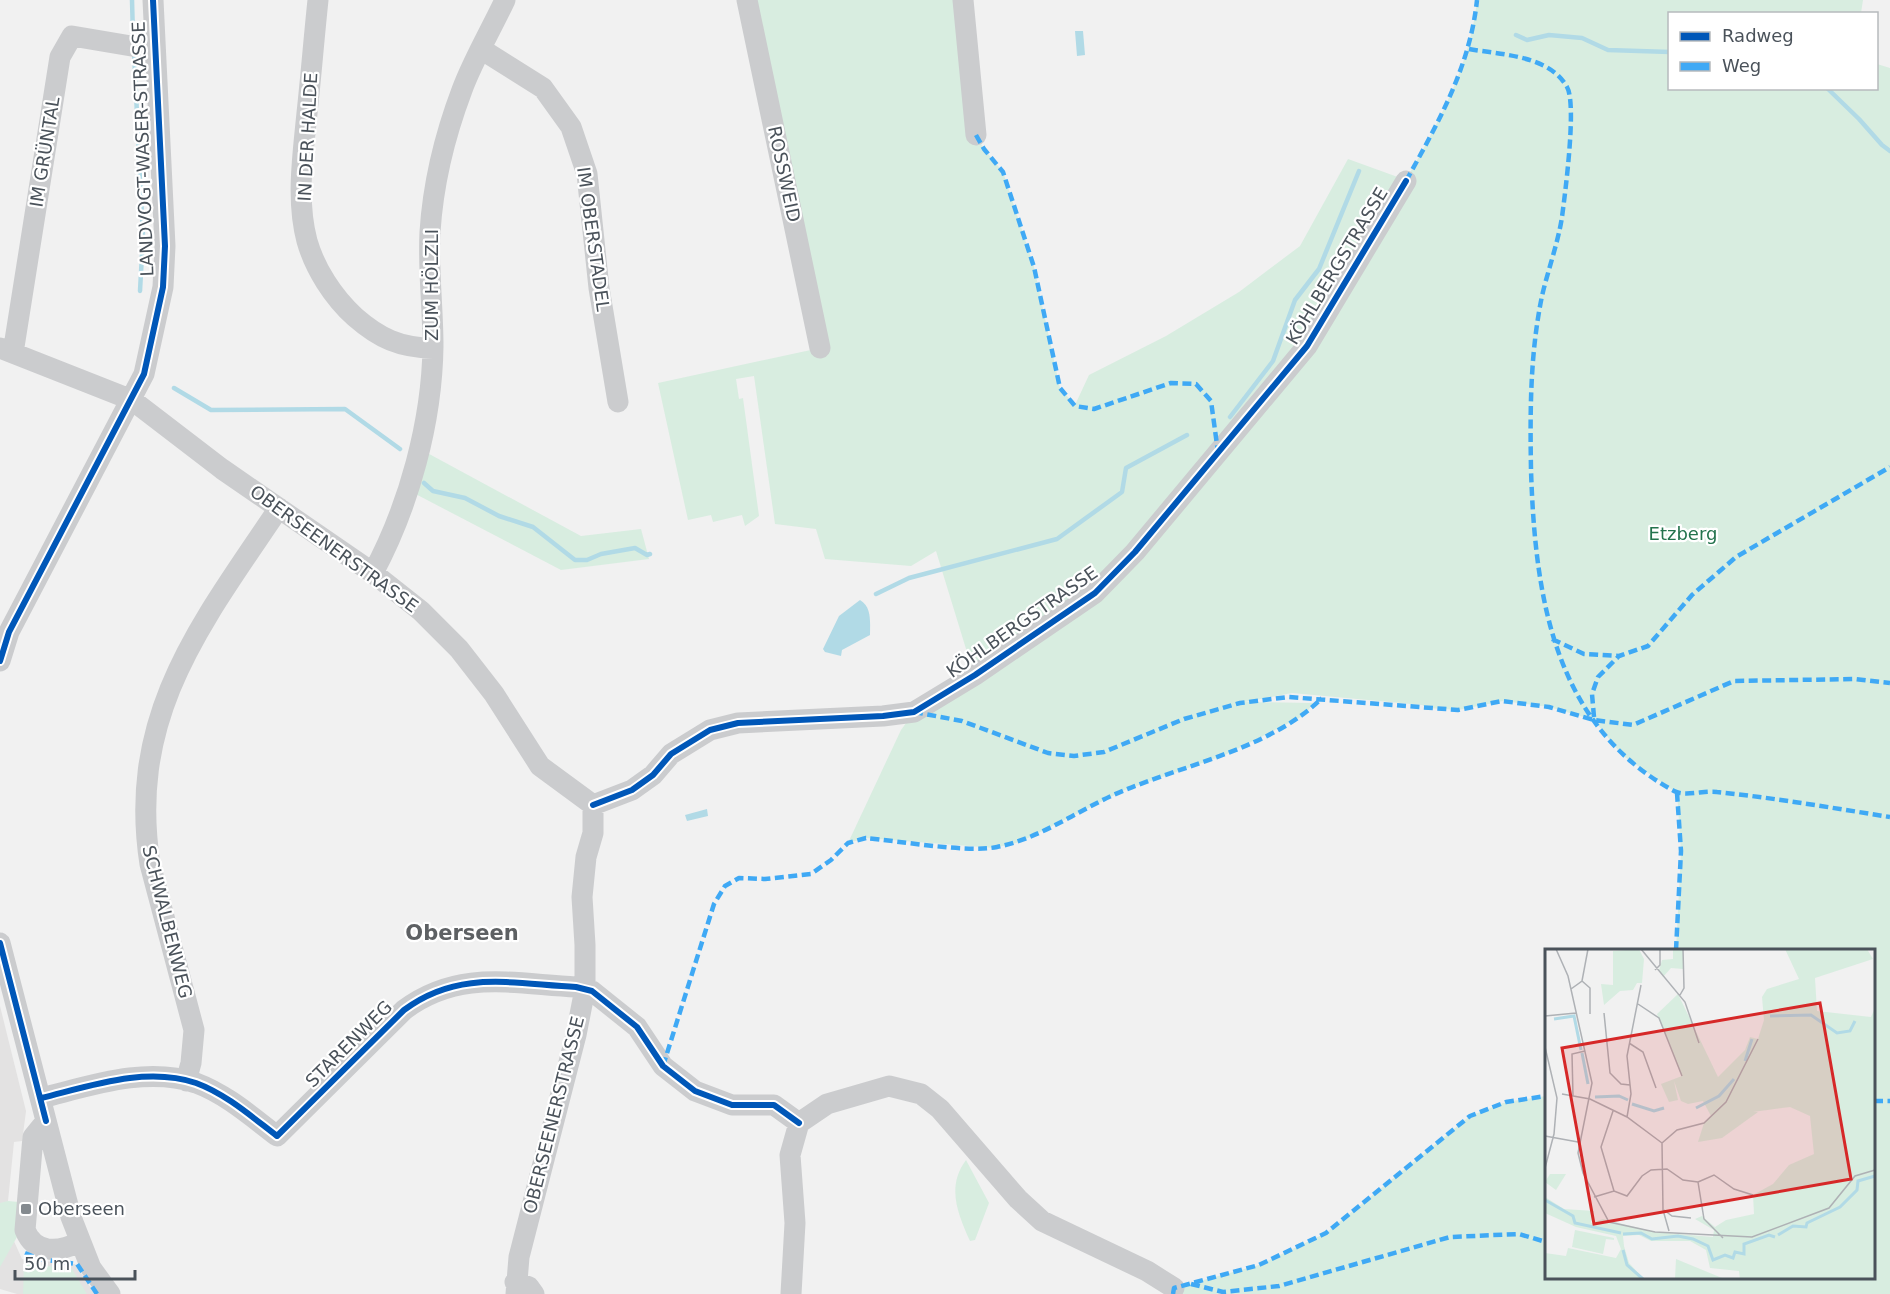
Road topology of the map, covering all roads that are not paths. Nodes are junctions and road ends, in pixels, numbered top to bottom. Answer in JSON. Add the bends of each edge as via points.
{"nodes":[{"id":1,"x":153,"y":0,"type":"edge"},
{"id":2,"x":318,"y":0,"type":"edge"},
{"id":3,"x":505,"y":0,"type":"edge"},
{"id":4,"x":747,"y":0,"type":"edge"},
{"id":5,"x":963,"y":0,"type":"edge"},
{"id":6,"x":481,"y":49,"type":"junction"},
{"id":7,"x":155,"y":50,"type":"junction"},
{"id":8,"x":976,"y":135,"type":"dead end"},
{"id":9,"x":1406,"y":181,"type":"dead end"},
{"id":10,"x":433,"y":348,"type":"junction"},
{"id":11,"x":820,"y":348,"type":"dead end"},
{"id":12,"x":6,"y":351,"type":"edge"},
{"id":13,"x":132,"y":400,"type":"junction"},
{"id":14,"x":618,"y":402,"type":"dead end"},
{"id":15,"x":279,"y":508,"type":"junction"},
{"id":16,"x":373,"y":573,"type":"junction"},
{"id":17,"x":0,"y":661,"type":"edge"},
{"id":18,"x":593,"y":805,"type":"junction"},
{"id":19,"x":0,"y":943,"type":"edge"},
{"id":20,"x":585,"y":989,"type":"junction"},
{"id":21,"x":186,"y":1081,"type":"junction"},
{"id":22,"x":41,"y":1098,"type":"junction"},
{"id":23,"x":46,"y":1121,"type":"junction"},
{"id":24,"x":799,"y":1123,"type":"junction"},
{"id":25,"x":80,"y":1242,"type":"junction"},
{"id":26,"x":515,"y":1288,"type":"edge"},
{"id":27,"x":1174,"y":1288,"type":"dead end"},
{"id":28,"x":110,"y":1294,"type":"edge"},
{"id":29,"x":534,"y":1294,"type":"edge"},
{"id":30,"x":791,"y":1294,"type":"edge"}],
"edges":[{"from":1,"to":7,"type":"street","name":"LANDVOGT-WASER-STRASSE"},
{"from":2,"to":10,"type":"street","name":"IN DER HALDE","via":[[302,162],[307,240],[321,274],[344,307],[373,332],[409,348]]},
{"from":3,"to":6,"type":"street","name":"ZUM HÖLZLI"},
{"from":4,"to":11,"type":"street","name":"ROSSWEID"},
{"from":5,"to":8,"type":"street"},
{"from":6,"to":10,"type":"street","name":"ZUM HÖLZLI","via":[[462,89],[436,186],[430,233]]},
{"from":6,"to":14,"type":"street","name":"IM OBERSTADEL","via":[[543,88],[571,127],[587,174],[599,288]]},
{"from":7,"to":12,"type":"street","name":"IM GRÜNTAL","via":[[72,36],[60,57]]},
{"from":7,"to":13,"type":"street","name":"LANDVOGT-WASER-STRASSE","via":[[165,246],[163,287],[144,374]]},
{"from":9,"to":18,"type":"street","name":"KÖHLBERGSTRASSE","via":[[1307,346],[1136,552],[1095,593],[914,712],[738,723],[710,730],[670,754],[653,775],[632,790]]},
{"from":10,"to":16,"type":"street","name":"ZUM HÖLZLI","via":[[429,411],[420,449],[387,547]]},
{"from":12,"to":13,"type":"street","name":"IM GRÜNTAL"},
{"from":13,"to":15,"type":"street","name":"OBERSEENERSTRASSE"},
{"from":13,"to":17,"type":"street","via":[[9,632]]},
{"from":15,"to":16,"type":"street","name":"OBERSEENERSTRASSE"},
{"from":15,"to":21,"type":"street","name":"SCHWALBENWEG","via":[[199,627],[170,684],[150,751],[144,794],[150,864],[194,1030]]},
{"from":16,"to":18,"type":"street","name":"OBERSEENERSTRASSE","via":[[421,611],[459,649],[494,694],[540,766]]},
{"from":18,"to":20,"type":"street","name":"OBERSEENERSTRASSE","via":[[593,833],[582,897]]},
{"from":19,"to":22,"type":"street"},
{"from":20,"to":21,"type":"street","name":"STARENWEG","via":[[479,982],[453,984],[424,995],[404,1010],[277,1137],[241,1109]]},
{"from":20,"to":24,"type":"street","name":"STARENWEG","via":[[606,1000],[637,1027],[663,1066],[695,1091],[732,1105],[774,1105]]},
{"from":20,"to":26,"type":"street","name":"OBERSEENERSTRASSE","via":[[519,1257]]},
{"from":21,"to":22,"type":"street","name":"STARENWEG","via":[[125,1078]]},
{"from":22,"to":23,"type":"street"},
{"from":23,"to":25,"type":"street"},
{"from":23,"to":25,"type":"street","via":[[33,1137],[25,1230],[32,1242],[44,1250]]},
{"from":24,"to":27,"type":"street","via":[[827,1104],[888,1086],[921,1094],[940,1109],[1042,1221],[1147,1270]]},
{"from":24,"to":30,"type":"street","via":[[790,1155],[795,1223]]},
{"from":25,"to":28,"type":"street","via":[[91,1268]]},
{"from":26,"to":29,"type":"street","via":[[529,1287]]}]}
